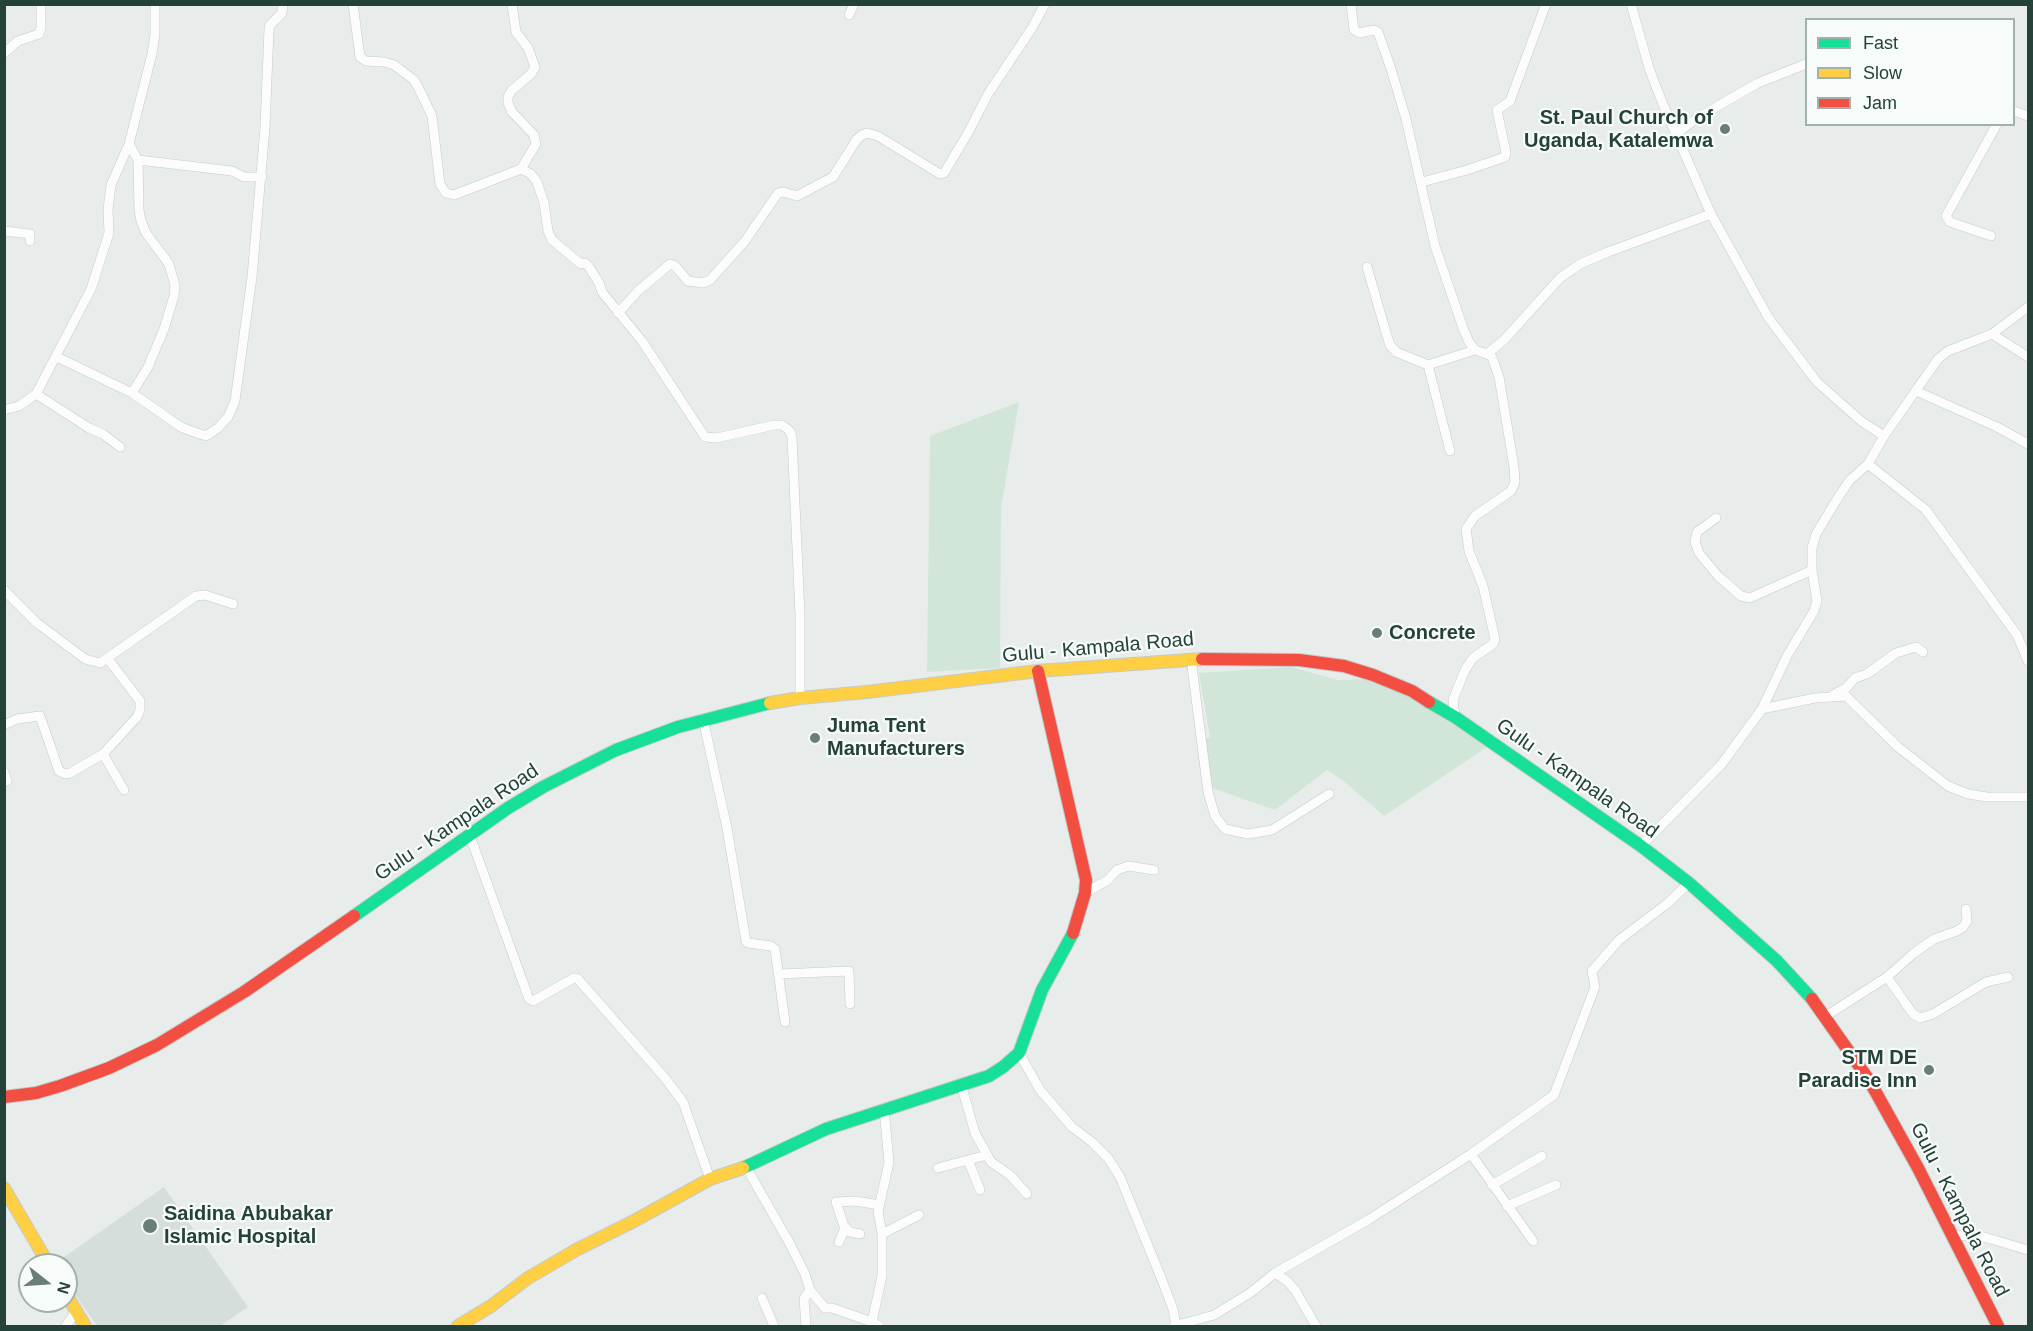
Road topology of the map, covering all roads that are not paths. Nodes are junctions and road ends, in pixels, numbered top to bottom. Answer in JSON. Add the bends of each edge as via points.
{"nodes":[{"id":1,"x":40,"y":4,"type":"edge"},
{"id":2,"x":155,"y":4,"type":"edge"},
{"id":3,"x":284,"y":4,"type":"edge"},
{"id":4,"x":353,"y":4,"type":"edge"},
{"id":5,"x":512,"y":4,"type":"edge"},
{"id":6,"x":854,"y":4,"type":"edge"},
{"id":7,"x":1045,"y":4,"type":"edge"},
{"id":8,"x":1351,"y":4,"type":"edge"},
{"id":9,"x":1546,"y":4,"type":"edge"},
{"id":10,"x":1631,"y":4,"type":"edge"},
{"id":11,"x":849,"y":15,"type":"dead end"},
{"id":12,"x":4,"y":53,"type":"edge"},
{"id":13,"x":1805,"y":64,"type":"edge"},
{"id":14,"x":1996,"y":126,"type":"edge"},
{"id":15,"x":1676,"y":134,"type":"junction"},
{"id":16,"x":129,"y":144,"type":"junction"},
{"id":17,"x":138,"y":160,"type":"junction"},
{"id":18,"x":521,"y":169,"type":"junction"},
{"id":19,"x":261,"y":177,"type":"junction"},
{"id":20,"x":1422,"y":182,"type":"junction"},
{"id":21,"x":1711,"y":214,"type":"junction"},
{"id":22,"x":4,"y":231,"type":"edge"},
{"id":23,"x":1991,"y":236,"type":"dead end"},
{"id":24,"x":30,"y":241,"type":"dead end"},
{"id":25,"x":1367,"y":267,"type":"dead end"},
{"id":26,"x":2028,"y":307,"type":"edge"},
{"id":27,"x":618,"y":313,"type":"junction"},
{"id":28,"x":1992,"y":334,"type":"junction"},
{"id":29,"x":1475,"y":350,"type":"junction"},
{"id":30,"x":1487,"y":354,"type":"junction"},
{"id":31,"x":57,"y":357,"type":"junction"},
{"id":32,"x":2028,"y":357,"type":"edge"},
{"id":33,"x":1428,"y":365,"type":"junction"},
{"id":34,"x":1916,"y":391,"type":"junction"},
{"id":35,"x":132,"y":393,"type":"junction"},
{"id":36,"x":36,"y":394,"type":"junction"},
{"id":37,"x":4,"y":410,"type":"edge"},
{"id":38,"x":1884,"y":436,"type":"junction"},
{"id":39,"x":2028,"y":444,"type":"edge"},
{"id":40,"x":120,"y":447,"type":"dead end"},
{"id":41,"x":1450,"y":451,"type":"dead end"},
{"id":42,"x":1868,"y":464,"type":"junction"},
{"id":43,"x":1716,"y":518,"type":"dead end"},
{"id":44,"x":1812,"y":570,"type":"junction"},
{"id":45,"x":4,"y":590,"type":"edge"},
{"id":46,"x":233,"y":604,"type":"dead end"},
{"id":47,"x":2028,"y":630,"type":"edge"},
{"id":48,"x":2017,"y":634,"type":"junction"},
{"id":49,"x":1923,"y":652,"type":"dead end"},
{"id":50,"x":108,"y":659,"type":"junction"},
{"id":51,"x":1191,"y":659,"type":"junction"},
{"id":52,"x":2028,"y":661,"type":"edge"},
{"id":53,"x":1038,"y":671,"type":"junction"},
{"id":54,"x":1831,"y":696,"type":"junction"},
{"id":55,"x":800,"y":698,"type":"junction"},
{"id":56,"x":1762,"y":709,"type":"junction"},
{"id":57,"x":1455,"y":717,"type":"junction"},
{"id":58,"x":703,"y":718,"type":"junction"},
{"id":59,"x":4,"y":725,"type":"edge"},
{"id":60,"x":103,"y":754,"type":"junction"},
{"id":61,"x":4,"y":772,"type":"edge"},
{"id":62,"x":4,"y":782,"type":"edge"},
{"id":63,"x":124,"y":790,"type":"dead end"},
{"id":64,"x":1329,"y":794,"type":"dead end"},
{"id":65,"x":2028,"y":797,"type":"edge"},
{"id":66,"x":470,"y":836,"type":"junction"},
{"id":67,"x":1641,"y":846,"type":"junction"},
{"id":68,"x":1154,"y":870,"type":"dead end"},
{"id":69,"x":1689,"y":883,"type":"junction"},
{"id":70,"x":1085,"y":894,"type":"junction"},
{"id":71,"x":1966,"y":909,"type":"dead end"},
{"id":72,"x":779,"y":974,"type":"junction"},
{"id":73,"x":1887,"y":976,"type":"junction"},
{"id":74,"x":2008,"y":977,"type":"dead end"},
{"id":75,"x":850,"y":1004,"type":"dead end"},
{"id":76,"x":1826,"y":1016,"type":"junction"},
{"id":77,"x":785,"y":1022,"type":"dead end"},
{"id":78,"x":1019,"y":1053,"type":"junction"},
{"id":79,"x":961,"y":1084,"type":"junction"},
{"id":80,"x":4,"y":1097,"type":"edge"},
{"id":81,"x":884,"y":1109,"type":"junction"},
{"id":82,"x":1471,"y":1154,"type":"junction"},
{"id":83,"x":987,"y":1155,"type":"junction"},
{"id":84,"x":1542,"y":1156,"type":"dead end"},
{"id":85,"x":968,"y":1160,"type":"junction"},
{"id":86,"x":746,"y":1167,"type":"junction"},
{"id":87,"x":938,"y":1168,"type":"dead end"},
{"id":88,"x":710,"y":1179,"type":"junction"},
{"id":89,"x":1491,"y":1185,"type":"junction"},
{"id":90,"x":1556,"y":1185,"type":"dead end"},
{"id":91,"x":4,"y":1188,"type":"edge"},
{"id":92,"x":980,"y":1190,"type":"dead end"},
{"id":93,"x":1027,"y":1194,"type":"dead end"},
{"id":94,"x":879,"y":1205,"type":"junction"},
{"id":95,"x":1507,"y":1206,"type":"junction"},
{"id":96,"x":919,"y":1215,"type":"dead end"},
{"id":97,"x":846,"y":1228,"type":"junction"},
{"id":98,"x":860,"y":1234,"type":"dead end"},
{"id":99,"x":882,"y":1234,"type":"junction"},
{"id":100,"x":1952,"y":1236,"type":"junction"},
{"id":101,"x":1533,"y":1241,"type":"dead end"},
{"id":102,"x":839,"y":1242,"type":"dead end"},
{"id":103,"x":2028,"y":1250,"type":"edge"},
{"id":104,"x":42,"y":1253,"type":"edge"},
{"id":105,"x":1275,"y":1273,"type":"junction"},
{"id":106,"x":810,"y":1290,"type":"junction"},
{"id":107,"x":762,"y":1298,"type":"dead end"},
{"id":108,"x":75,"y":1313,"type":"edge"},
{"id":109,"x":77,"y":1313,"type":"edge"},
{"id":110,"x":876,"y":1324,"type":"edge"},
{"id":111,"x":66,"y":1326,"type":"edge"},
{"id":112,"x":85,"y":1326,"type":"edge"},
{"id":113,"x":458,"y":1326,"type":"edge"},
{"id":114,"x":774,"y":1326,"type":"edge"},
{"id":115,"x":806,"y":1326,"type":"edge"},
{"id":116,"x":1175,"y":1326,"type":"edge"},
{"id":117,"x":1316,"y":1326,"type":"edge"},
{"id":118,"x":1998,"y":1326,"type":"edge"}],
"edges":[{"from":1,"to":12,"type":"street","via":[[39,34],[18,41]]},
{"from":2,"to":16,"type":"street","via":[[152,54]]},
{"from":3,"to":19,"type":"street","via":[[269,30]]},
{"from":4,"to":18,"type":"street","via":[[360,57],[394,65],[414,80],[422,94],[432,117],[444,190],[458,194]]},
{"from":5,"to":18,"type":"street","via":[[516,32],[535,64],[508,97],[512,112],[537,141]]},
{"from":6,"to":11,"type":"street"},
{"from":7,"to":27,"type":"street","via":[[944,173],[878,136],[862,135],[833,177],[797,196],[778,193],[746,241],[710,280],[688,281],[675,266],[667,265]]},
{"from":8,"to":20,"type":"street","via":[[1354,30],[1374,30],[1379,34],[1399,92]]},
{"from":9,"to":20,"type":"street","via":[[1510,101],[1497,110],[1505,157]]},
{"from":10,"to":15,"type":"street","via":[[1649,68]]},
{"from":13,"to":15,"type":"street","via":[[1758,83]]},
{"from":14,"to":23,"type":"street","via":[[1946,216],[1950,222]]},
{"from":15,"to":21,"type":"street"},
{"from":16,"to":17,"type":"street"},
{"from":16,"to":31,"type":"street","via":[[111,184],[109,233],[91,289]]},
{"from":17,"to":19,"type":"street"},
{"from":17,"to":35,"type":"street","via":[[141,221],[169,264],[175,285],[164,329]]},
{"from":18,"to":27,"type":"street","via":[[537,182],[552,240],[589,267]]},
{"from":19,"to":35,"type":"street","via":[[238,382],[228,417],[206,436],[181,427]]},
{"from":20,"to":29,"type":"street","via":[[1435,246],[1463,328]]},
{"from":21,"to":30,"type":"street","via":[[1580,264],[1560,278],[1512,333]]},
{"from":21,"to":38,"type":"street","via":[[1768,316],[1803,366],[1839,403]]},
{"from":22,"to":24,"type":"street","via":[[30,234]]},
{"from":25,"to":33,"type":"street","via":[[1390,345],[1396,352]]},
{"from":26,"to":28,"type":"street"},
{"from":27,"to":55,"type":"street","via":[[642,341],[705,437],[717,438],[774,425],[790,431],[800,603]]},
{"from":28,"to":32,"type":"street"},
{"from":28,"to":34,"type":"street","via":[[1944,354]]},
{"from":29,"to":30,"type":"street"},
{"from":29,"to":33,"type":"street"},
{"from":30,"to":57,"type":"street","via":[[1492,357],[1499,377],[1515,467],[1514,486],[1505,497],[1475,516],[1466,529],[1495,639],[1465,670],[1453,700]]},
{"from":31,"to":35,"type":"street"},
{"from":31,"to":36,"type":"street"},
{"from":33,"to":41,"type":"street"},
{"from":34,"to":38,"type":"street"},
{"from":34,"to":39,"type":"street"},
{"from":36,"to":37,"type":"street","via":[[19,406]]},
{"from":36,"to":40,"type":"street"},
{"from":38,"to":42,"type":"street"},
{"from":42,"to":44,"type":"street","via":[[1850,480],[1821,524],[1812,548]]},
{"from":42,"to":48,"type":"street","via":[[1926,510]]},
{"from":43,"to":44,"type":"street","via":[[1697,532],[1695,542],[1718,576],[1741,596],[1750,598]]},
{"from":44,"to":56,"type":"street","via":[[1816,588],[1814,611]]},
{"from":45,"to":50,"type":"street","via":[[37,623],[85,659],[100,663]]},
{"from":46,"to":50,"type":"street","via":[[196,596]]},
{"from":47,"to":48,"type":"street"},
{"from":48,"to":52,"type":"street"},
{"from":49,"to":54,"type":"street","via":[[1916,647],[1896,653]]},
{"from":50,"to":60,"type":"street","via":[[140,701],[140,710]]},
{"from":51,"to":53,"type":"main road","name":"Gulu - Kampala Road"},
{"from":51,"to":57,"type":"main road","name":"Gulu - Kampala Road","via":[[1299,660],[1344,666],[1412,690]]},
{"from":51,"to":64,"type":"street","via":[[1208,792],[1215,816],[1225,830],[1248,834],[1272,830]]},
{"from":53,"to":55,"type":"main road","name":"Gulu - Kampala Road"},
{"from":53,"to":70,"type":"main road","via":[[1086,880]]},
{"from":54,"to":56,"type":"street"},
{"from":54,"to":65,"type":"street","via":[[1846,696],[1898,747],[1947,786],[1968,794]]},
{"from":55,"to":58,"type":"main road","name":"Gulu - Kampala Road"},
{"from":56,"to":67,"type":"street","via":[[1721,765]]},
{"from":57,"to":67,"type":"main road","name":"Gulu - Kampala Road"},
{"from":58,"to":66,"type":"main road","name":"Gulu - Kampala Road","via":[[616,750],[543,787]]},
{"from":58,"to":72,"type":"street","via":[[746,941],[774,948]]},
{"from":59,"to":60,"type":"street","via":[[40,716],[57,769],[62,773],[70,773]]},
{"from":60,"to":63,"type":"street"},
{"from":61,"to":62,"type":"street"},
{"from":66,"to":80,"type":"main road","name":"Gulu - Kampala Road","via":[[254,985],[157,1045],[60,1086]]},
{"from":66,"to":88,"type":"street","via":[[529,999],[533,1001],[577,978],[682,1102]]},
{"from":67,"to":69,"type":"main road","name":"Gulu - Kampala Road"},
{"from":68,"to":70,"type":"street","via":[[1128,866]]},
{"from":69,"to":76,"type":"main road","name":"Gulu - Kampala Road","via":[[1777,961]]},
{"from":69,"to":82,"type":"street","via":[[1619,940],[1592,971],[1595,987],[1554,1095]]},
{"from":70,"to":78,"type":"main road","via":[[1073,935],[1042,990]]},
{"from":71,"to":73,"type":"street","via":[[1963,927],[1934,939]]},
{"from":72,"to":75,"type":"street","via":[[849,971]]},
{"from":72,"to":77,"type":"street"},
{"from":73,"to":74,"type":"street","via":[[1913,1014],[1920,1018],[1986,982]]},
{"from":73,"to":76,"type":"street"},
{"from":76,"to":100,"type":"main road","name":"Gulu - Kampala Road","via":[[1869,1080]]},
{"from":78,"to":79,"type":"main road","via":[[989,1076]]},
{"from":78,"to":116,"type":"street","via":[[1040,1090],[1108,1158],[1120,1177],[1173,1309]]},
{"from":79,"to":81,"type":"main road"},
{"from":79,"to":83,"type":"street","via":[[975,1133]]},
{"from":81,"to":86,"type":"main road","via":[[826,1129]]},
{"from":81,"to":94,"type":"street","via":[[889,1162]]},
{"from":82,"to":89,"type":"street"},
{"from":82,"to":105,"type":"street"},
{"from":83,"to":85,"type":"street"},
{"from":83,"to":93,"type":"street"},
{"from":84,"to":89,"type":"street"},
{"from":85,"to":87,"type":"street"},
{"from":85,"to":92,"type":"street"},
{"from":86,"to":88,"type":"main road"},
{"from":86,"to":106,"type":"street","via":[[790,1244]]},
{"from":88,"to":113,"type":"main road","via":[[576,1250]]},
{"from":89,"to":95,"type":"street"},
{"from":90,"to":95,"type":"street"},
{"from":91,"to":104,"type":"main road"},
{"from":94,"to":97,"type":"street","via":[[836,1202]]},
{"from":94,"to":99,"type":"street"},
{"from":95,"to":101,"type":"street"},
{"from":96,"to":99,"type":"street"},
{"from":97,"to":98,"type":"street"},
{"from":97,"to":102,"type":"street"},
{"from":99,"to":110,"type":"street"},
{"from":100,"to":103,"type":"street","via":[[1977,1235]]},
{"from":100,"to":118,"type":"main road","name":"Gulu - Kampala Road"},
{"from":105,"to":116,"type":"street","via":[[1214,1315]]},
{"from":105,"to":117,"type":"street","via":[[1295,1290]]},
{"from":106,"to":110,"type":"street","via":[[825,1308]]},
{"from":106,"to":115,"type":"street","via":[[804,1299]]},
{"from":107,"to":114,"type":"street"},
{"from":108,"to":111,"type":"street"},
{"from":109,"to":112,"type":"main road"}]}
